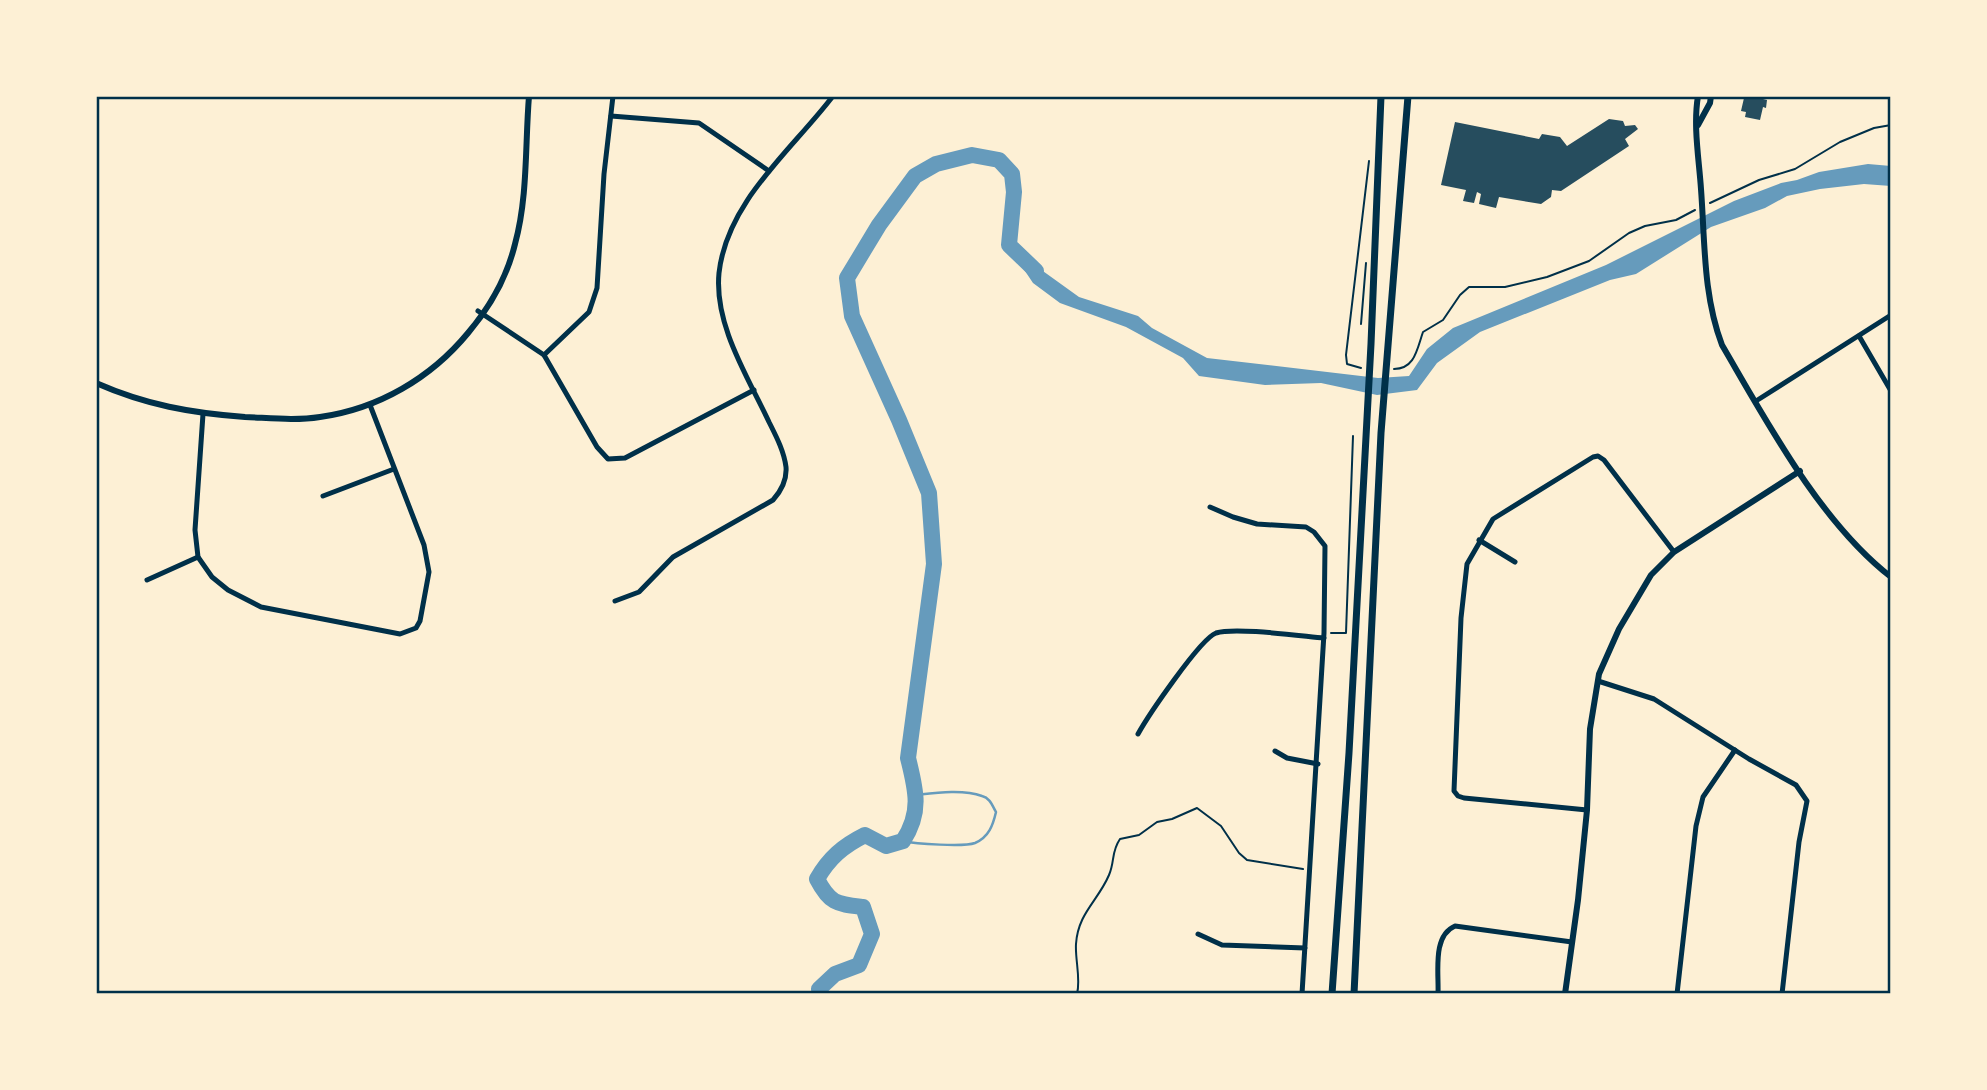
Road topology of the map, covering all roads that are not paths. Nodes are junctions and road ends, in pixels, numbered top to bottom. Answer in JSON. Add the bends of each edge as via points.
{"nodes":[{"id":1,"x":529,"y":96,"type":"edge"},
{"id":2,"x":612,"y":96,"type":"edge"},
{"id":3,"x":833,"y":96,"type":"edge"},
{"id":4,"x":1381,"y":96,"type":"edge"},
{"id":5,"x":1408,"y":96,"type":"edge"},
{"id":6,"x":1698,"y":96,"type":"edge"},
{"id":7,"x":1711,"y":96,"type":"edge"},
{"id":8,"x":611,"y":116,"type":"junction"},
{"id":9,"x":1698,"y":126,"type":"junction"},
{"id":10,"x":769,"y":172,"type":"junction"},
{"id":11,"x":481,"y":312,"type":"junction"},
{"id":12,"x":1891,"y":315,"type":"edge"},
{"id":13,"x":1860,"y":335,"type":"junction"},
{"id":14,"x":544,"y":355,"type":"junction"},
{"id":15,"x":97,"y":385,"type":"edge"},
{"id":16,"x":754,"y":390,"type":"junction"},
{"id":17,"x":1891,"y":391,"type":"edge"},
{"id":18,"x":1756,"y":401,"type":"junction"},
{"id":19,"x":370,"y":405,"type":"junction"},
{"id":20,"x":203,"y":414,"type":"junction"},
{"id":21,"x":394,"y":469,"type":"junction"},
{"id":22,"x":1800,"y":471,"type":"junction"},
{"id":23,"x":323,"y":496,"type":"dead end"},
{"id":24,"x":1210,"y":507,"type":"dead end"},
{"id":25,"x":1479,"y":540,"type":"junction"},
{"id":26,"x":1674,"y":552,"type":"junction"},
{"id":27,"x":198,"y":557,"type":"junction"},
{"id":28,"x":1515,"y":562,"type":"dead end"},
{"id":29,"x":1891,"y":577,"type":"edge"},
{"id":30,"x":147,"y":580,"type":"dead end"},
{"id":31,"x":615,"y":601,"type":"dead end"},
{"id":32,"x":1324,"y":635,"type":"junction"},
{"id":33,"x":1598,"y":681,"type":"junction"},
{"id":34,"x":1138,"y":734,"type":"dead end"},
{"id":35,"x":1735,"y":750,"type":"junction"},
{"id":36,"x":1275,"y":751,"type":"dead end"},
{"id":37,"x":1318,"y":764,"type":"junction"},
{"id":38,"x":1587,"y":810,"type":"junction"},
{"id":39,"x":1198,"y":934,"type":"dead end"},
{"id":40,"x":1572,"y":942,"type":"junction"},
{"id":41,"x":1305,"y":948,"type":"junction"},
{"id":42,"x":1303,"y":994,"type":"edge"},
{"id":43,"x":1332,"y":994,"type":"edge"},
{"id":44,"x":1354,"y":994,"type":"edge"},
{"id":45,"x":1437,"y":994,"type":"edge"},
{"id":46,"x":1565,"y":994,"type":"edge"},
{"id":47,"x":1676,"y":994,"type":"edge"},
{"id":48,"x":1782,"y":994,"type":"edge"}],
"edges":[{"from":1,"to":11,"type":"street","via":[[515,245],[500,284]]},
{"from":2,"to":8,"type":"street"},
{"from":3,"to":10,"type":"street"},
{"from":4,"to":43,"type":"main road","via":[[1349,753]]},
{"from":5,"to":44,"type":"main road","via":[[1381,433]]},
{"from":6,"to":9,"type":"street"},
{"from":7,"to":9,"type":"street"},
{"from":8,"to":10,"type":"street","via":[[699,123]]},
{"from":8,"to":14,"type":"street","via":[[597,288],[589,312]]},
{"from":9,"to":18,"type":"street","via":[[1707,288],[1714,323]]},
{"from":10,"to":16,"type":"street","via":[[738,216],[719,273],[724,321]]},
{"from":11,"to":14,"type":"street"},
{"from":11,"to":19,"type":"street","via":[[441,361]]},
{"from":12,"to":13,"type":"street"},
{"from":13,"to":17,"type":"street"},
{"from":13,"to":18,"type":"street"},
{"from":14,"to":16,"type":"street","via":[[608,459],[625,458]]},
{"from":15,"to":20,"type":"street","via":[[144,402]]},
{"from":16,"to":31,"type":"street","via":[[783,452],[786,478],[781,492],[673,557],[639,592]]},
{"from":18,"to":22,"type":"street"},
{"from":19,"to":20,"type":"street","via":[[320,417],[284,419]]},
{"from":19,"to":21,"type":"street"},
{"from":20,"to":27,"type":"street","via":[[196,509]]},
{"from":21,"to":23,"type":"street"},
{"from":21,"to":27,"type":"street","via":[[424,545],[429,572],[420,621],[410,632],[400,634],[261,607],[228,590]]},
{"from":22,"to":26,"type":"street"},
{"from":22,"to":29,"type":"street","via":[[1851,542]]},
{"from":24,"to":32,"type":"street","via":[[1258,524],[1306,527],[1319,538],[1326,558]]},
{"from":25,"to":26,"type":"street","via":[[1493,519],[1598,456]]},
{"from":25,"to":28,"type":"street"},
{"from":25,"to":38,"type":"street","via":[[1467,564],[1461,618],[1454,791],[1464,798]]},
{"from":26,"to":33,"type":"street","via":[[1651,575],[1619,629]]},
{"from":27,"to":30,"type":"street"},
{"from":32,"to":34,"type":"street","via":[[1216,633],[1201,646]]},
{"from":32,"to":37,"type":"street"},
{"from":33,"to":35,"type":"street","via":[[1654,699]]},
{"from":33,"to":38,"type":"street","via":[[1590,729]]},
{"from":35,"to":47,"type":"street","via":[[1703,797]]},
{"from":35,"to":48,"type":"street","via":[[1796,785],[1807,801]]},
{"from":36,"to":37,"type":"street"},
{"from":37,"to":41,"type":"street"},
{"from":38,"to":40,"type":"street"},
{"from":39,"to":41,"type":"street","via":[[1222,945]]},
{"from":40,"to":45,"type":"street","via":[[1455,926],[1440,941]]},
{"from":40,"to":46,"type":"street"},
{"from":41,"to":42,"type":"street"}]}
